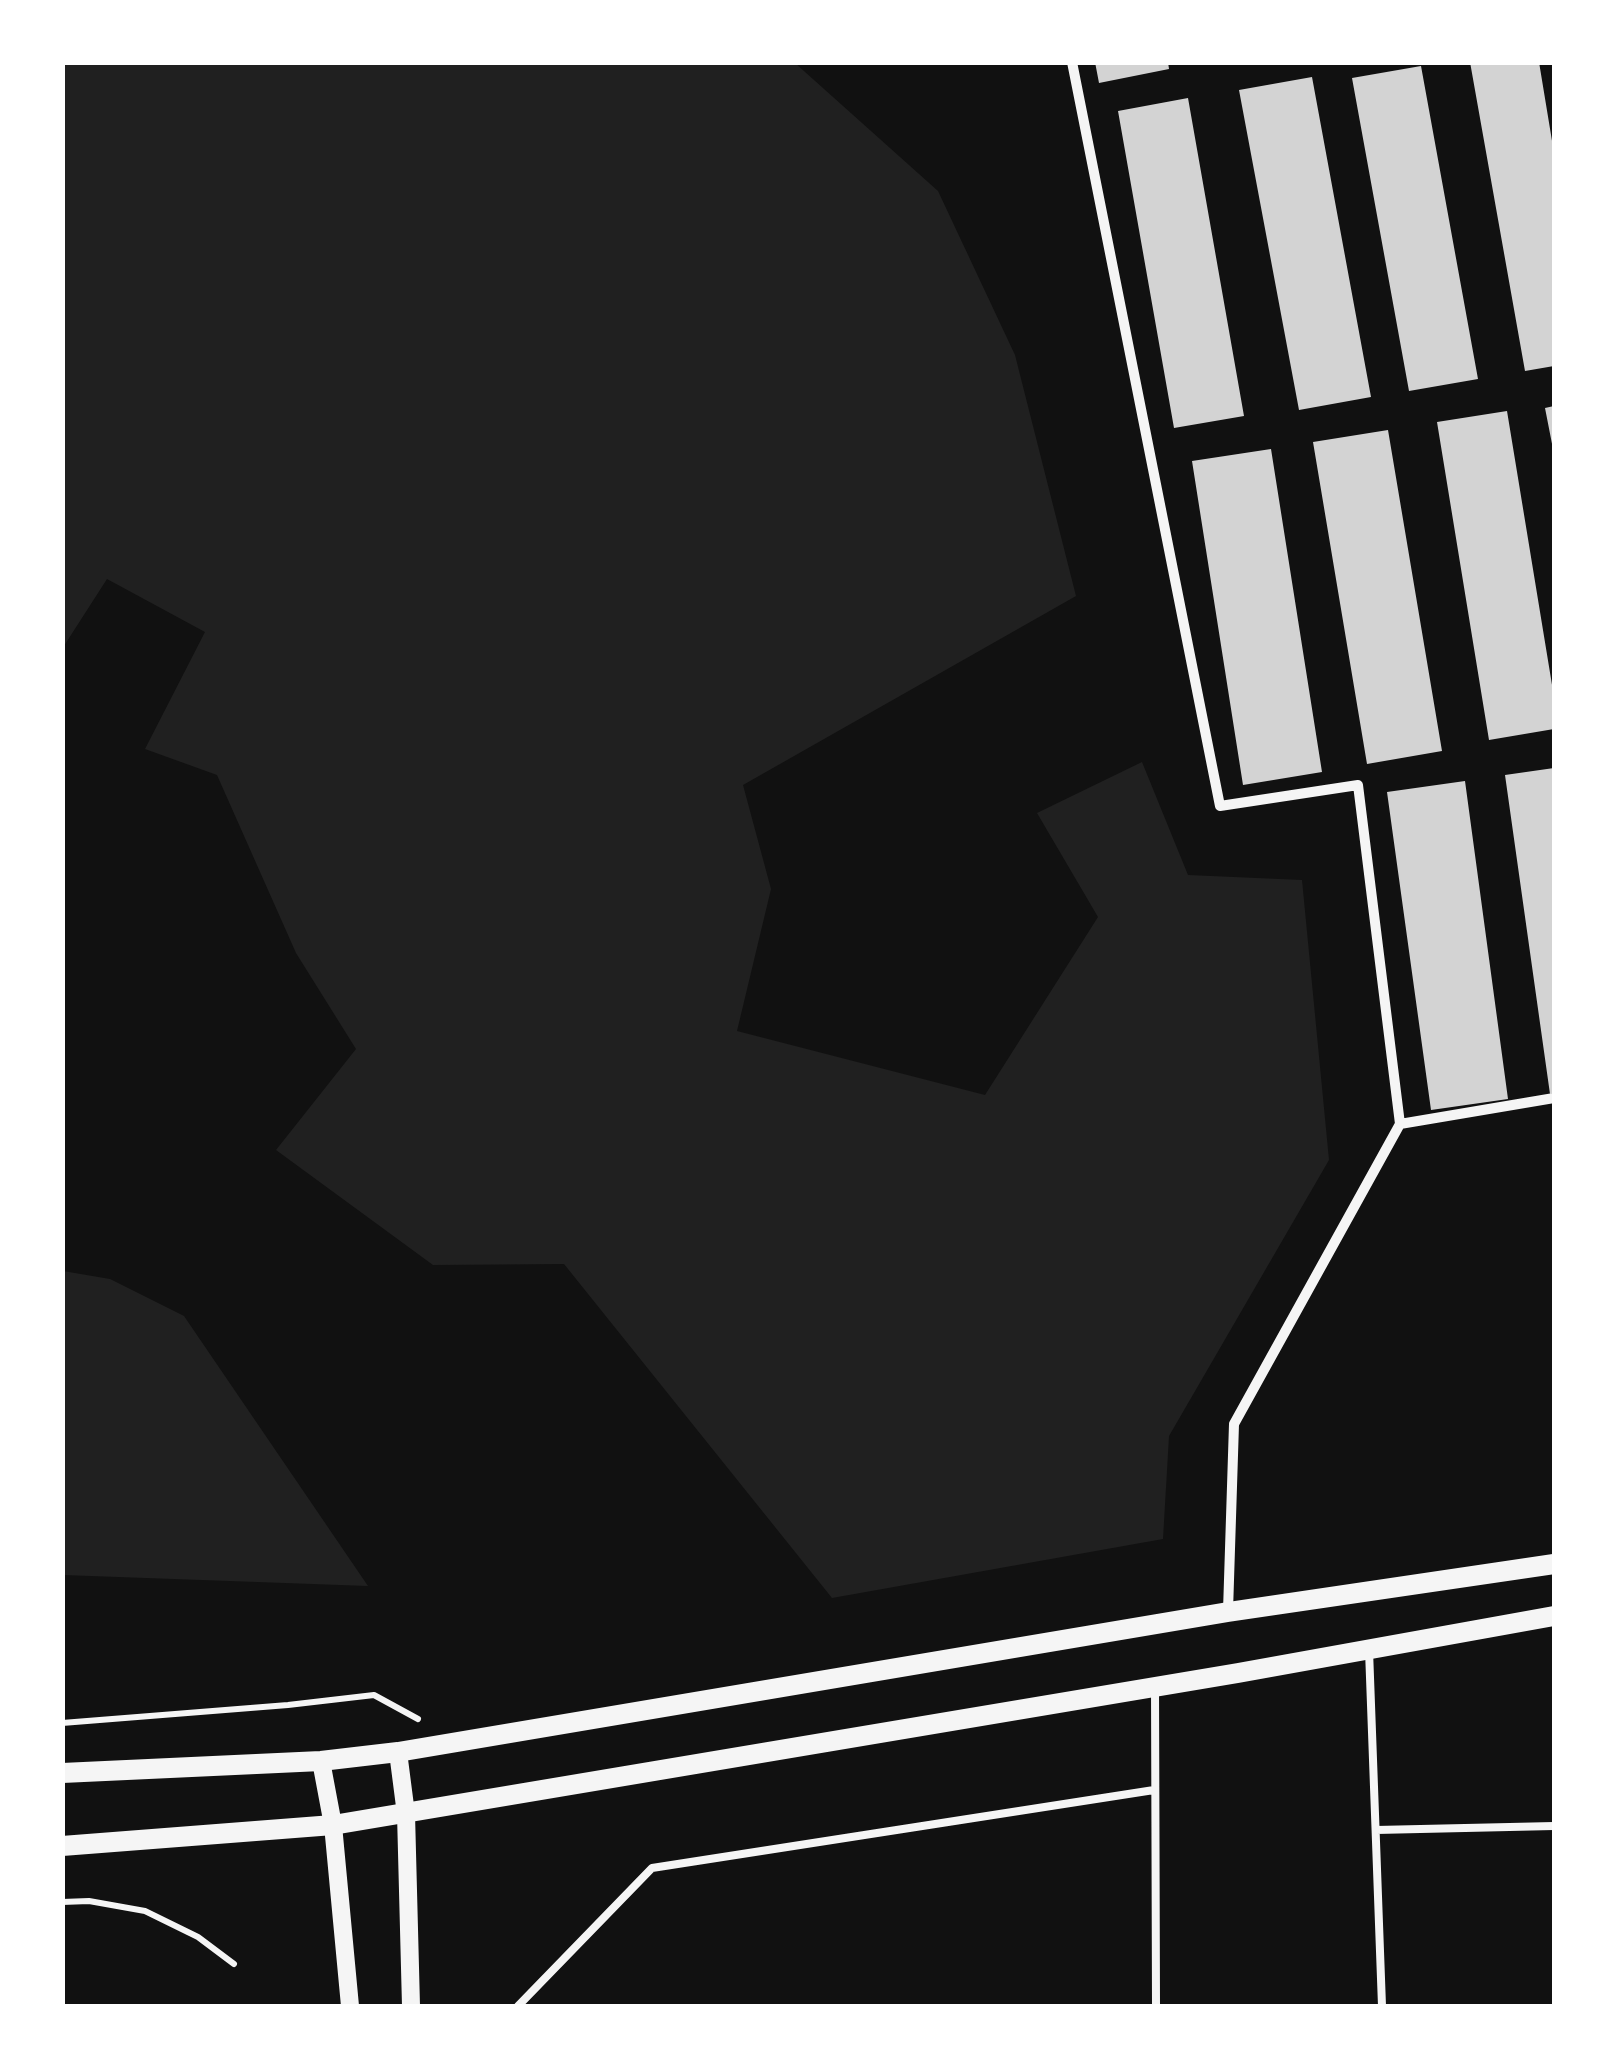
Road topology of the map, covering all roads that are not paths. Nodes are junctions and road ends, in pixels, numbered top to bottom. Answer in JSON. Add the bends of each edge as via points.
{"nodes":[{"id":1,"x":1072,"y":62,"type":"edge"},
{"id":2,"x":1554,"y":1098,"type":"edge"},
{"id":3,"x":1400,"y":1124,"type":"junction"},
{"id":4,"x":1554,"y":1564,"type":"edge"},
{"id":5,"x":1228,"y":1612,"type":"junction"},
{"id":6,"x":1554,"y":1616,"type":"edge"},
{"id":7,"x":1370,"y":1650,"type":"junction"},
{"id":8,"x":1155,"y":1687,"type":"junction"},
{"id":9,"x":398,"y":1752,"type":"junction"},
{"id":10,"x":321,"y":1761,"type":"junction"},
{"id":11,"x":62,"y":1773,"type":"edge"},
{"id":12,"x":1154,"y":1790,"type":"junction"},
{"id":13,"x":406,"y":1814,"type":"junction"},
{"id":14,"x":333,"y":1826,"type":"junction"},
{"id":15,"x":1554,"y":1826,"type":"edge"},
{"id":16,"x":1376,"y":1830,"type":"junction"},
{"id":17,"x":62,"y":1846,"type":"edge"},
{"id":18,"x":350,"y":2006,"type":"edge"},
{"id":19,"x":411,"y":2006,"type":"edge"},
{"id":20,"x":518,"y":2006,"type":"edge"},
{"id":21,"x":1156,"y":2006,"type":"edge"},
{"id":22,"x":1382,"y":2006,"type":"edge"}],
"edges":[{"from":1,"to":3,"type":"street","via":[[1220,806],[1358,785]]},
{"from":2,"to":3,"type":"street"},
{"from":3,"to":5,"type":"street","via":[[1234,1424]]},
{"from":4,"to":5,"type":"main road"},
{"from":5,"to":9,"type":"main road"},
{"from":6,"to":7,"type":"main road"},
{"from":7,"to":8,"type":"main road"},
{"from":7,"to":16,"type":"lane"},
{"from":8,"to":12,"type":"lane"},
{"from":8,"to":13,"type":"main road"},
{"from":9,"to":10,"type":"main road"},
{"from":9,"to":13,"type":"street"},
{"from":10,"to":11,"type":"main road"},
{"from":10,"to":14,"type":"street"},
{"from":12,"to":20,"type":"lane","via":[[652,1868]]},
{"from":12,"to":21,"type":"lane"},
{"from":13,"to":14,"type":"main road"},
{"from":13,"to":19,"type":"street"},
{"from":14,"to":17,"type":"main road"},
{"from":14,"to":18,"type":"street"},
{"from":15,"to":16,"type":"lane"},
{"from":16,"to":22,"type":"lane"}]}
